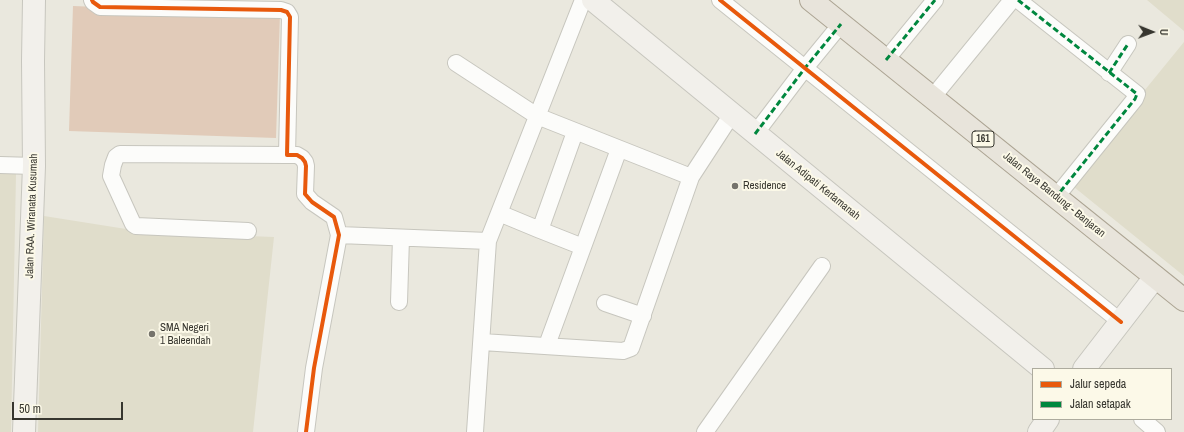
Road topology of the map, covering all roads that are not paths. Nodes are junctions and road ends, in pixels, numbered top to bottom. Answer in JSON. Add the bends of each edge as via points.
{"nodes":[{"id":1,"x":34,"y":0,"type":"edge"},
{"id":2,"x":92,"y":0,"type":"edge"},
{"id":3,"x":583,"y":0,"type":"edge"},
{"id":4,"x":593,"y":0,"type":"edge"},
{"id":5,"x":720,"y":0,"type":"edge"},
{"id":6,"x":811,"y":0,"type":"edge"},
{"id":7,"x":935,"y":0,"type":"edge"},
{"id":8,"x":1012,"y":0,"type":"edge"},
{"id":9,"x":1018,"y":0,"type":"edge"},
{"id":10,"x":841,"y":24,"type":"junction"},
{"id":11,"x":1128,"y":44,"type":"dead end"},
{"id":12,"x":886,"y":60,"type":"junction"},
{"id":13,"x":456,"y":63,"type":"dead end"},
{"id":14,"x":805,"y":68,"type":"junction"},
{"id":15,"x":1109,"y":73,"type":"junction"},
{"id":16,"x":932,"y":98,"type":"junction"},
{"id":17,"x":732,"y":114,"type":"junction"},
{"id":18,"x":537,"y":116,"type":"junction"},
{"id":19,"x":575,"y":132,"type":"junction"},
{"id":20,"x":755,"y":134,"type":"junction"},
{"id":21,"x":619,"y":149,"type":"junction"},
{"id":22,"x":287,"y":155,"type":"junction"},
{"id":23,"x":0,"y":165,"type":"edge"},
{"id":24,"x":34,"y":166,"type":"junction"},
{"id":25,"x":691,"y":177,"type":"junction"},
{"id":26,"x":1056,"y":197,"type":"junction"},
{"id":27,"x":499,"y":213,"type":"junction"},
{"id":28,"x":540,"y":230,"type":"junction"},
{"id":29,"x":248,"y":231,"type":"dead end"},
{"id":30,"x":339,"y":235,"type":"junction"},
{"id":31,"x":401,"y":238,"type":"junction"},
{"id":32,"x":488,"y":241,"type":"junction"},
{"id":33,"x":583,"y":246,"type":"junction"},
{"id":34,"x":822,"y":266,"type":"dead end"},
{"id":35,"x":1155,"y":277,"type":"junction"},
{"id":36,"x":1184,"y":300,"type":"edge"},
{"id":37,"x":399,"y":302,"type":"dead end"},
{"id":38,"x":605,"y":303,"type":"dead end"},
{"id":39,"x":643,"y":316,"type":"junction"},
{"id":40,"x":1121,"y":322,"type":"junction"},
{"id":41,"x":482,"y":342,"type":"junction"},
{"id":42,"x":547,"y":345,"type":"junction"},
{"id":43,"x":1042,"y":368,"type":"edge"},
{"id":44,"x":1085,"y":368,"type":"edge"},
{"id":45,"x":1047,"y":420,"type":"edge"},
{"id":46,"x":1143,"y":420,"type":"edge"},
{"id":47,"x":24,"y":432,"type":"edge"},
{"id":48,"x":306,"y":432,"type":"edge"},
{"id":49,"x":475,"y":432,"type":"edge"},
{"id":50,"x":705,"y":432,"type":"edge"},
{"id":51,"x":1039,"y":432,"type":"edge"},
{"id":52,"x":1157,"y":432,"type":"edge"}],
"edges":[{"from":1,"to":24,"type":"main road","name":"Jalan RAA. Wiranata Kusumah"},
{"from":2,"to":22,"type":"street","via":[[100,7],[287,12],[290,17]]},
{"from":3,"to":18,"type":"street"},
{"from":4,"to":17,"type":"main road","name":"Jalan Adipati Kertamanah"},
{"from":5,"to":14,"type":"street"},
{"from":6,"to":10,"type":"main road","name":"Jalan Raya Bandung - Banjaran","number":"161"},
{"from":7,"to":12,"type":"street"},
{"from":8,"to":16,"type":"street"},
{"from":9,"to":15,"type":"street"},
{"from":10,"to":12,"type":"main road","name":"Jalan Raya Bandung - Banjaran","number":"161"},
{"from":10,"to":14,"type":"street"},
{"from":11,"to":15,"type":"street"},
{"from":12,"to":16,"type":"main road","name":"Jalan Raya Bandung - Banjaran","number":"161"},
{"from":13,"to":18,"type":"street"},
{"from":14,"to":20,"type":"street"},
{"from":14,"to":40,"type":"street"},
{"from":15,"to":26,"type":"street","via":[[1136,92],[1137,97]]},
{"from":16,"to":26,"type":"main road","name":"Jalan Raya Bandung - Banjaran","number":"161"},
{"from":17,"to":20,"type":"main road","name":"Jalan Adipati Kertamanah"},
{"from":17,"to":25,"type":"street"},
{"from":18,"to":19,"type":"street"},
{"from":18,"to":27,"type":"street"},
{"from":19,"to":21,"type":"street"},
{"from":19,"to":28,"type":"street"},
{"from":20,"to":43,"type":"main road","name":"Jalan Adipati Kertamanah"},
{"from":21,"to":25,"type":"street"},
{"from":21,"to":33,"type":"street"},
{"from":22,"to":29,"type":"street","via":[[120,154],[116,157],[111,176],[136,226]]},
{"from":22,"to":30,"type":"street","via":[[302,158],[306,166],[305,194],[334,217]]},
{"from":23,"to":24,"type":"street"},
{"from":24,"to":47,"type":"main road","name":"Jalan RAA. Wiranata Kusumah"},
{"from":25,"to":39,"type":"street"},
{"from":26,"to":35,"type":"main road","name":"Jalan Raya Bandung - Banjaran","number":"161"},
{"from":27,"to":28,"type":"street"},
{"from":27,"to":32,"type":"street"},
{"from":28,"to":33,"type":"street"},
{"from":30,"to":31,"type":"street"},
{"from":30,"to":48,"type":"street","via":[[314,368]]},
{"from":31,"to":32,"type":"street"},
{"from":31,"to":37,"type":"street"},
{"from":32,"to":41,"type":"street"},
{"from":33,"to":42,"type":"street"},
{"from":34,"to":50,"type":"street"},
{"from":35,"to":36,"type":"main road","name":"Jalan Raya Bandung - Banjaran","number":"161"},
{"from":35,"to":40,"type":"main road"},
{"from":38,"to":39,"type":"street"},
{"from":39,"to":42,"type":"street","via":[[632,346],[626,351]]},
{"from":40,"to":44,"type":"main road"},
{"from":41,"to":42,"type":"street"},
{"from":41,"to":49,"type":"street"},
{"from":45,"to":51,"type":"main road"},
{"from":46,"to":52,"type":"street"}]}
